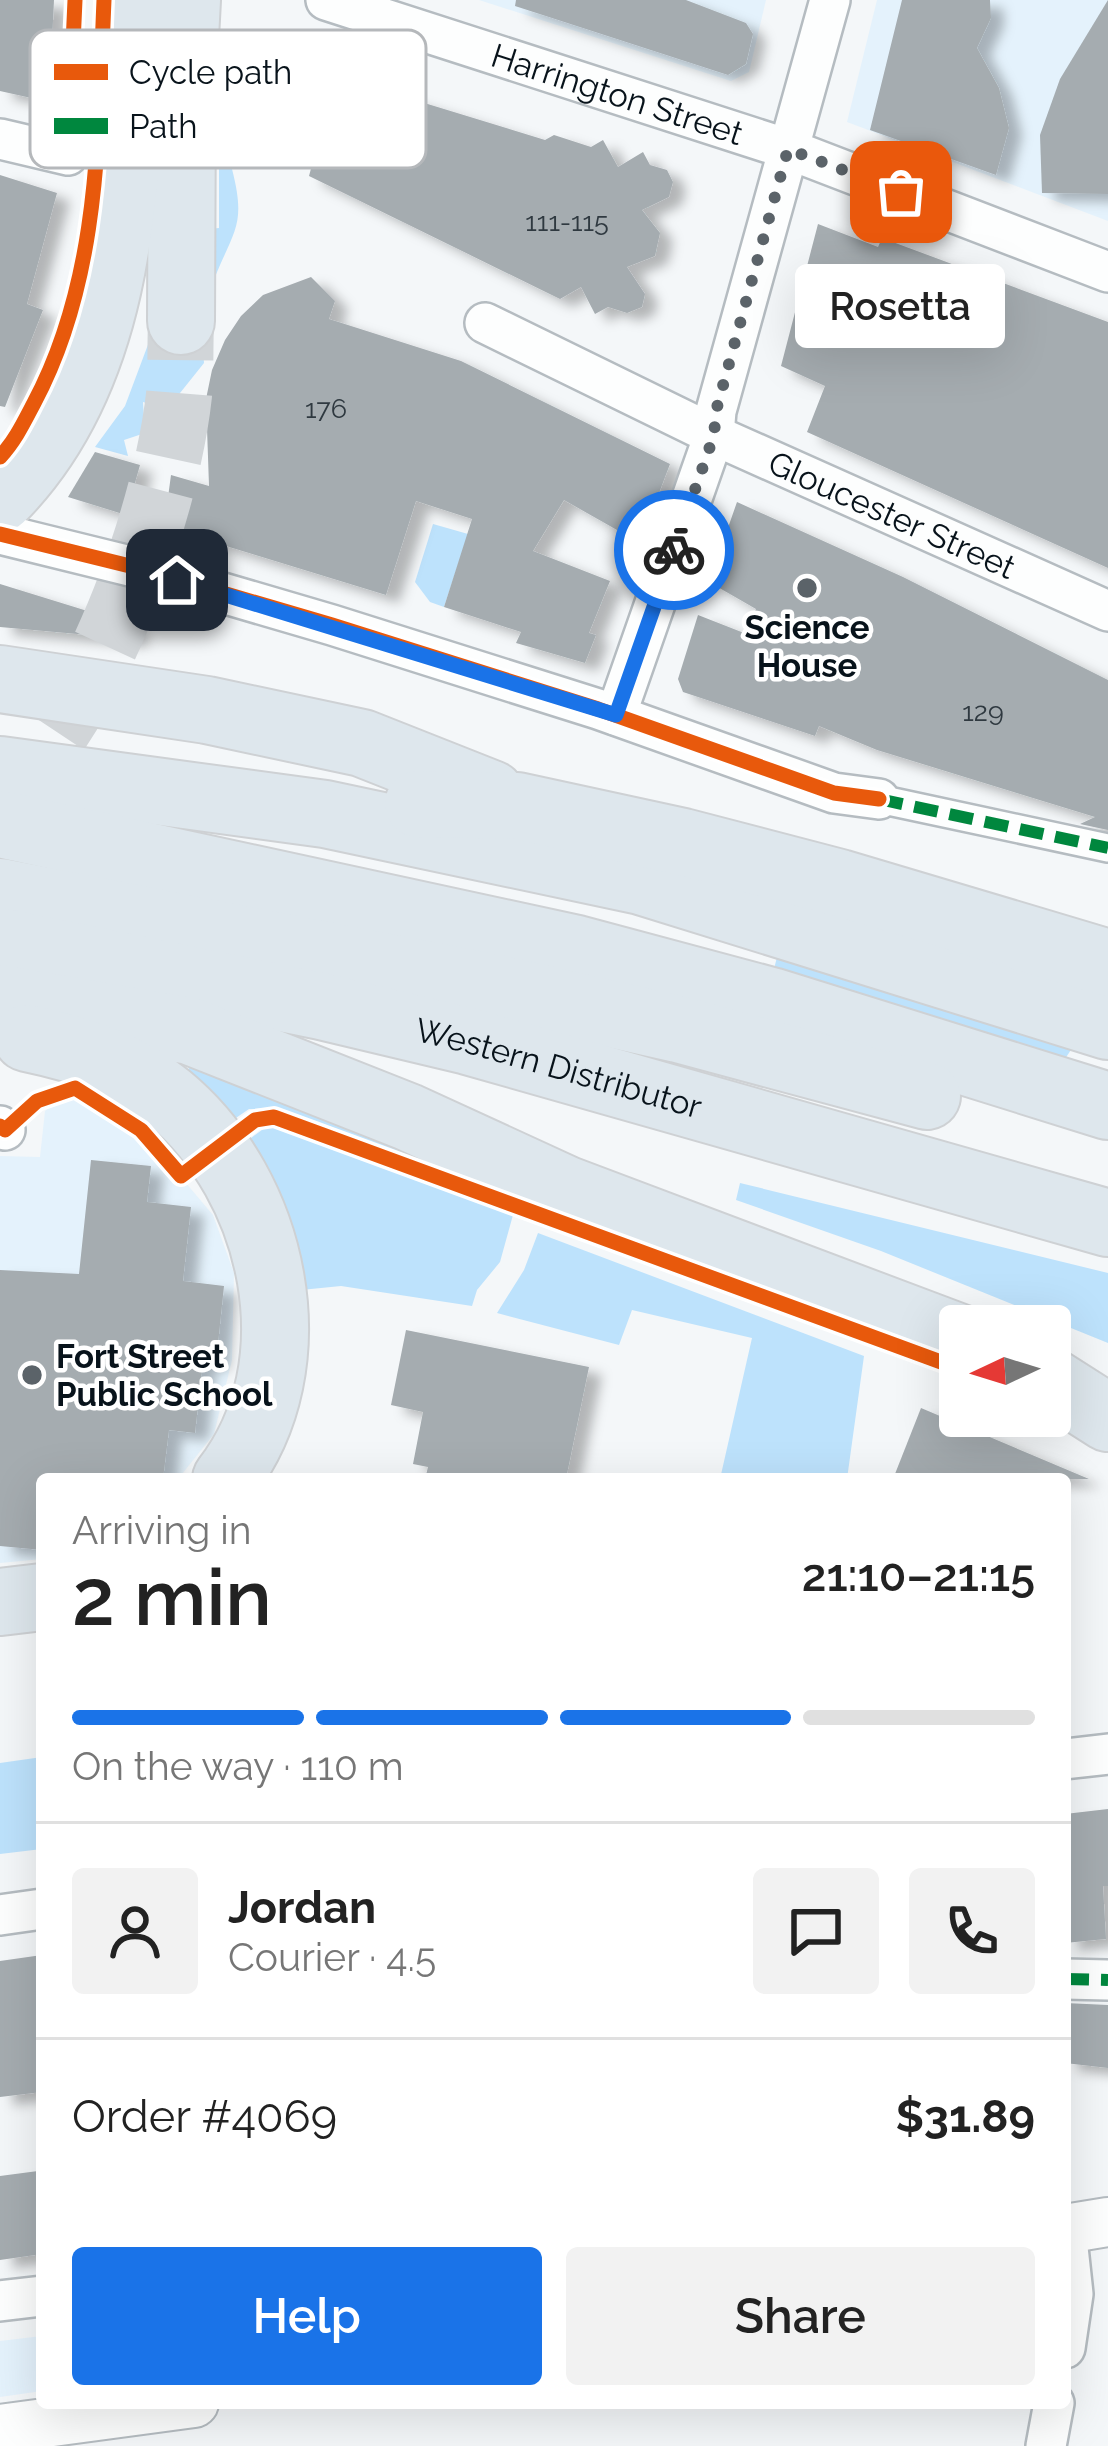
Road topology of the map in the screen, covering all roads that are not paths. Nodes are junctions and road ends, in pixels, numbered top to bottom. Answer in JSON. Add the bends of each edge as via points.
{"nodes":[{"id":1,"x":135,"y":0,"type":"edge"},
{"id":2,"x":187,"y":0,"type":"edge"},
{"id":3,"x":326,"y":0,"type":"edge"},
{"id":4,"x":830,"y":0,"type":"edge"},
{"id":5,"x":133,"y":30,"type":"edge"},
{"id":6,"x":185,"y":30,"type":"edge"},
{"id":7,"x":419,"y":30,"type":"edge"},
{"id":8,"x":426,"y":32,"type":"edge"},
{"id":9,"x":0,"y":139,"type":"edge"},
{"id":10,"x":30,"y":146,"type":"edge"},
{"id":11,"x":788,"y":149,"type":"junction"},
{"id":12,"x":123,"y":168,"type":"edge"},
{"id":13,"x":182,"y":168,"type":"edge"},
{"id":14,"x":1108,"y":272,"type":"edge"},
{"id":15,"x":181,"y":321,"type":"tunnel mouth"},
{"id":16,"x":485,"y":323,"type":"dead end"},
{"id":17,"x":714,"y":435,"type":"junction"},
{"id":18,"x":0,"y":499,"type":"edge"},
{"id":19,"x":0,"y":534,"type":"edge"},
{"id":20,"x":1108,"y":610,"type":"edge"},
{"id":21,"x":0,"y":679,"type":"edge"},
{"id":22,"x":616,"y":715,"type":"junction"},
{"id":23,"x":0,"y":716,"type":"edge"},
{"id":24,"x":68,"y":726,"type":"junction"},
{"id":25,"x":435,"y":769,"type":"junction"},
{"id":26,"x":0,"y":770,"type":"edge"},
{"id":27,"x":879,"y":800,"type":"joint"},
{"id":28,"x":517,"y":806,"type":"junction"},
{"id":29,"x":304,"y":812,"type":"junction"},
{"id":30,"x":0,"y":824,"type":"edge"},
{"id":31,"x":1108,"y":848,"type":"edge"},
{"id":32,"x":0,"y":855,"type":"edge"},
{"id":33,"x":233,"y":872,"type":"junction"},
{"id":34,"x":0,"y":892,"type":"edge"},
{"id":35,"x":0,"y":941,"type":"edge"},
{"id":36,"x":1108,"y":963,"type":"edge"},
{"id":37,"x":0,"y":998,"type":"edge"},
{"id":38,"x":1108,"y":1026,"type":"edge"},
{"id":39,"x":0,"y":1033,"type":"edge"},
{"id":40,"x":1108,"y":1106,"type":"edge"},
{"id":41,"x":408,"y":1117,"type":"junction"},
{"id":42,"x":1108,"y":1154,"type":"edge"},
{"id":43,"x":1108,"y":1222,"type":"edge"},
{"id":44,"x":939,"y":1305,"type":"edge"},
{"id":45,"x":939,"y":1330,"type":"edge"},
{"id":46,"x":1071,"y":1353,"type":"edge"},
{"id":47,"x":1108,"y":1366,"type":"edge"},
{"id":48,"x":1071,"y":1377,"type":"edge"},
{"id":49,"x":1108,"y":1390,"type":"edge"},
{"id":50,"x":1071,"y":1394,"type":"edge"},
{"id":51,"x":1108,"y":1418,"type":"edge"},
{"id":52,"x":229,"y":1473,"type":"edge"},
{"id":53,"x":36,"y":1598,"type":"edge"},
{"id":54,"x":0,"y":1602,"type":"edge"},
{"id":55,"x":1108,"y":1754,"type":"edge"},
{"id":56,"x":1071,"y":1758,"type":"edge"},
{"id":57,"x":36,"y":1910,"type":"edge"},
{"id":58,"x":0,"y":1915,"type":"edge"},
{"id":59,"x":1071,"y":1979,"type":"edge"},
{"id":60,"x":1108,"y":1980,"type":"edge"},
{"id":61,"x":1108,"y":2222,"type":"edge"},
{"id":62,"x":1071,"y":2228,"type":"edge"},
{"id":63,"x":36,"y":2297,"type":"edge"},
{"id":64,"x":0,"y":2301,"type":"edge"},
{"id":65,"x":149,"y":2409,"type":"edge"},
{"id":66,"x":1053,"y":2409,"type":"edge"},
{"id":67,"x":0,"y":2429,"type":"edge"},
{"id":68,"x":1046,"y":2446,"type":"edge"}],
"edges":[{"from":1,"to":5,"type":"highway"},
{"from":2,"to":6,"type":"highway"},
{"from":3,"to":7,"type":"street","name":"Harrington Street"},
{"from":4,"to":11,"type":"street"},
{"from":8,"to":11,"type":"street","name":"Harrington Street"},
{"from":9,"to":10,"type":"street"},
{"from":11,"to":14,"type":"street","name":"Harrington Street"},
{"from":11,"to":17,"type":"street"},
{"from":12,"to":18,"type":"highway","via":[[102,315],[62,411]]},
{"from":13,"to":15,"type":"highway"},
{"from":16,"to":17,"type":"street","name":"Gloucester Street"},
{"from":17,"to":20,"type":"street","name":"Gloucester Street"},
{"from":17,"to":22,"type":"street"},
{"from":19,"to":22,"type":"street","via":[[332,625]]},
{"from":21,"to":25,"type":"highway","via":[[207,710],[362,743]]},
{"from":22,"to":27,"type":"street","via":[[834,793]]},
{"from":23,"to":24,"type":"highway"},
{"from":24,"to":25,"type":"highway","via":[[356,772]]},
{"from":24,"to":29,"type":"highway"},
{"from":25,"to":28,"type":"highway"},
{"from":26,"to":29,"type":"highway"},
{"from":27,"to":31,"type":"street"},
{"from":28,"to":29,"type":"highway","via":[[386,803]]},
{"from":28,"to":36,"type":"highway","via":[[818,877]]},
{"from":29,"to":38,"type":"highway","via":[[641,881]]},
{"from":30,"to":33,"type":"highway"},
{"from":32,"to":33,"type":"highway"},
{"from":33,"to":40,"type":"highway","via":[[577,949]]},
{"from":34,"to":42,"type":"highway","via":[[679,1029]]},
{"from":35,"to":43,"type":"highway","name":"Western Distributor","via":[[468,1041]]},
{"from":37,"to":41,"type":"highway","via":[[190,1031]]},
{"from":39,"to":52,"type":"highway","via":[[80,1049],[166,1095],[198,1124],[247,1198],[272,1284],[275,1328],[263,1400]]},
{"from":41,"to":44,"type":"highway"},
{"from":41,"to":45,"type":"highway","via":[[567,1190]]},
{"from":46,"to":47,"type":"highway"},
{"from":48,"to":49,"type":"highway"},
{"from":50,"to":51,"type":"highway"},
{"from":53,"to":54,"type":"highway"},
{"from":55,"to":56,"type":"street"},
{"from":57,"to":58,"type":"street"},
{"from":59,"to":60,"type":"street"},
{"from":61,"to":62,"type":"street"},
{"from":63,"to":64,"type":"street"},
{"from":65,"to":67,"type":"street"},
{"from":66,"to":68,"type":"street"}]}
